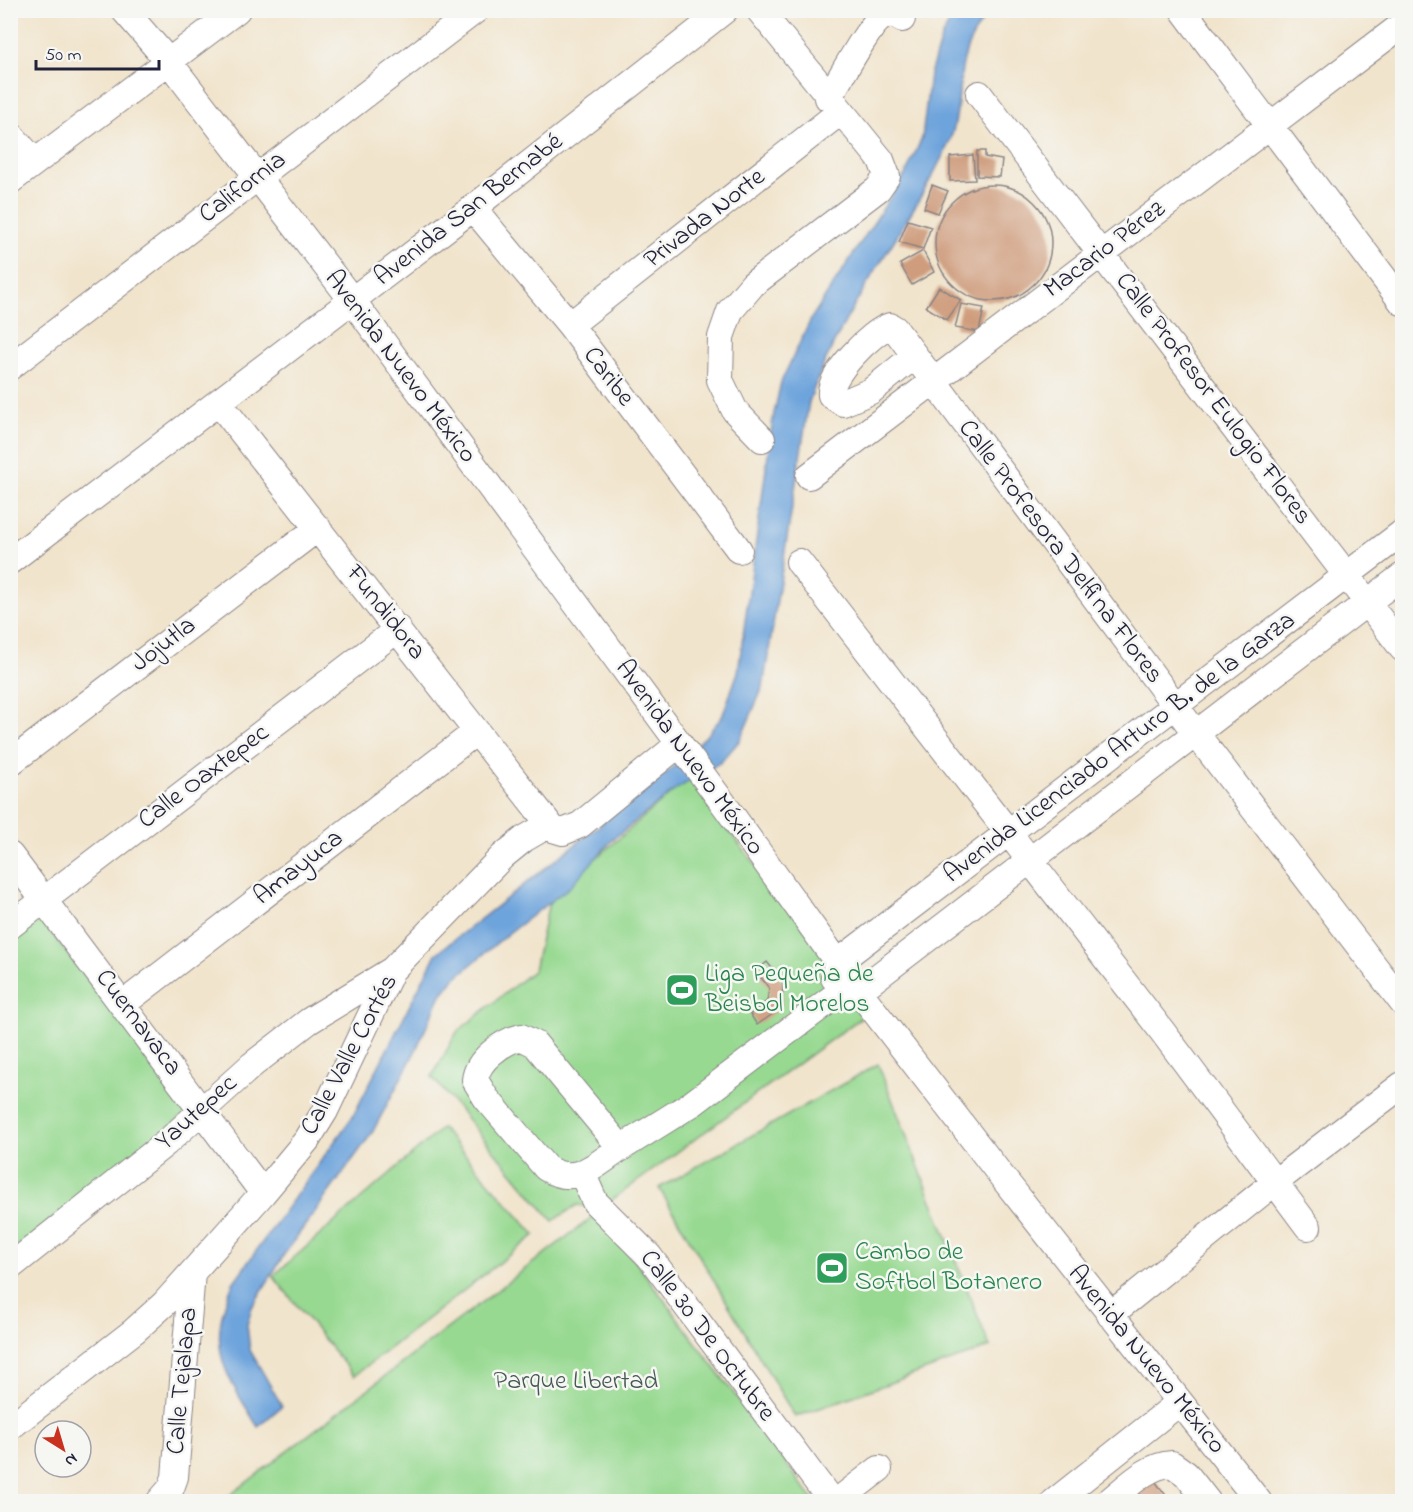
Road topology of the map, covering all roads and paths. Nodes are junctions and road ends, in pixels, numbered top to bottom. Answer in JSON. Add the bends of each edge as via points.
{"nodes":[{"id":1,"x":124,"y":10,"type":"edge"},
{"id":2,"x":237,"y":10,"type":"edge"},
{"id":3,"x":476,"y":10,"type":"edge"},
{"id":4,"x":725,"y":10,"type":"edge"},
{"id":5,"x":759,"y":10,"type":"edge"},
{"id":6,"x":1183,"y":10,"type":"edge"},
{"id":7,"x":902,"y":19,"type":"dead end"},
{"id":8,"x":1402,"y":24,"type":"edge"},
{"id":9,"x":169,"y":62,"type":"junction"},
{"id":10,"x":979,"y":94,"type":"dead end"},
{"id":11,"x":834,"y":105,"type":"junction"},
{"id":12,"x":1270,"y":126,"type":"junction"},
{"id":13,"x":10,"y":134,"type":"edge"},
{"id":14,"x":35,"y":162,"type":"junction"},
{"id":15,"x":256,"y":177,"type":"junction"},
{"id":16,"x":10,"y":181,"type":"edge"},
{"id":17,"x":473,"y":208,"type":"junction"},
{"id":18,"x":1102,"y":252,"type":"junction"},
{"id":19,"x":352,"y":300,"type":"junction"},
{"id":20,"x":1402,"y":302,"type":"edge"},
{"id":21,"x":570,"y":325,"type":"junction"},
{"id":22,"x":914,"y":356,"type":"junction"},
{"id":23,"x":10,"y":367,"type":"edge"},
{"id":24,"x":932,"y":382,"type":"junction"},
{"id":25,"x":219,"y":403,"type":"junction"},
{"id":26,"x":762,"y":439,"type":"dead end"},
{"id":27,"x":809,"y":476,"type":"dead end"},
{"id":28,"x":318,"y":528,"type":"junction"},
{"id":29,"x":1402,"y":532,"type":"edge"},
{"id":30,"x":739,"y":550,"type":"dead end"},
{"id":31,"x":10,"y":561,"type":"edge"},
{"id":32,"x":799,"y":562,"type":"dead end"},
{"id":33,"x":1347,"y":575,"type":"junction"},
{"id":34,"x":1402,"y":576,"type":"edge"},
{"id":35,"x":1368,"y":603,"type":"junction"},
{"id":36,"x":398,"y":629,"type":"junction"},
{"id":37,"x":1402,"y":648,"type":"edge"},
{"id":38,"x":1175,"y":706,"type":"junction"},
{"id":39,"x":476,"y":732,"type":"junction"},
{"id":40,"x":1197,"y":735,"type":"junction"},
{"id":41,"x":681,"y":747,"type":"junction"},
{"id":42,"x":10,"y":764,"type":"edge"},
{"id":43,"x":548,"y":825,"type":"junction"},
{"id":44,"x":1008,"y":833,"type":"junction"},
{"id":45,"x":10,"y":855,"type":"edge"},
{"id":46,"x":1030,"y":861,"type":"junction"},
{"id":47,"x":44,"y":900,"type":"junction"},
{"id":48,"x":10,"y":926,"type":"edge"},
{"id":49,"x":837,"y":963,"type":"junction"},
{"id":50,"x":392,"y":970,"type":"junction"},
{"id":51,"x":859,"y":991,"type":"junction"},
{"id":52,"x":831,"y":999,"type":"junction"},
{"id":53,"x":1402,"y":1002,"type":"edge"},
{"id":54,"x":123,"y":1004,"type":"junction"},
{"id":55,"x":1402,"y":1085,"type":"edge"},
{"id":56,"x":202,"y":1108,"type":"junction"},
{"id":57,"x":621,"y":1149,"type":"junction"},
{"id":58,"x":582,"y":1173,"type":"junction"},
{"id":59,"x":1275,"y":1182,"type":"junction"},
{"id":60,"x":263,"y":1193,"type":"junction"},
{"id":61,"x":1308,"y":1227,"type":"dead end"},
{"id":62,"x":10,"y":1267,"type":"edge"},
{"id":63,"x":192,"y":1273,"type":"junction"},
{"id":64,"x":1110,"y":1315,"type":"junction"},
{"id":65,"x":1180,"y":1402,"type":"junction"},
{"id":66,"x":10,"y":1427,"type":"edge"},
{"id":67,"x":879,"y":1469,"type":"dead end"},
{"id":68,"x":165,"y":1495,"type":"edge"},
{"id":69,"x":1255,"y":1500,"type":"edge"},
{"id":70,"x":834,"y":1502,"type":"edge"},
{"id":71,"x":1054,"y":1502,"type":"edge"},
{"id":72,"x":1108,"y":1502,"type":"edge"},
{"id":73,"x":1208,"y":1502,"type":"edge"}],
"edges":[{"from":1,"to":9,"type":"street","name":"Avenida Nuevo México"},
{"from":2,"to":9,"type":"street"},
{"from":3,"to":15,"type":"street","name":"California"},
{"from":4,"to":17,"type":"street","name":"Avenida San Bernabé"},
{"from":5,"to":11,"type":"street"},
{"from":6,"to":12,"type":"street"},
{"from":7,"to":11,"type":"street","name":"Privada Norte","via":[[889,14],[875,23]]},
{"from":8,"to":12,"type":"street","name":"Macario Pérez"},
{"from":9,"to":14,"type":"street"},
{"from":9,"to":15,"type":"street","name":"Avenida Nuevo México"},
{"from":10,"to":18,"type":"street","name":"Calle Profesor Eulogio Flores"},
{"from":11,"to":21,"type":"street","name":"Privada Norte"},
{"from":11,"to":26,"type":"street","via":[[880,160],[887,176],[878,189],[753,284],[730,311],[721,337],[720,380],[735,411]]},
{"from":12,"to":18,"type":"street","name":"Macario Pérez"},
{"from":12,"to":20,"type":"street"},
{"from":13,"to":14,"type":"street"},
{"from":14,"to":16,"type":"street"},
{"from":15,"to":19,"type":"street","name":"Avenida Nuevo México"},
{"from":15,"to":23,"type":"street","name":"California"},
{"from":17,"to":19,"type":"street","name":"Avenida San Bernabé"},
{"from":17,"to":21,"type":"street","name":"Caribe"},
{"from":18,"to":24,"type":"street","name":"Macario Pérez"},
{"from":18,"to":33,"type":"street","name":"Calle Profesor Eulogio Flores"},
{"from":19,"to":25,"type":"street","name":"Avenida San Bernabé"},
{"from":19,"to":41,"type":"street","name":"Avenida Nuevo México"},
{"from":21,"to":30,"type":"street","name":"Caribe"},
{"from":22,"to":22,"type":"street","name":"Calle Profesora Delfina Flores","via":[[895,329],[882,329],[832,381],[834,399],[843,403],[860,398]]},
{"from":22,"to":24,"type":"street","name":"Calle Profesora Delfina Flores"},
{"from":24,"to":27,"type":"street","name":"Macario Pérez"},
{"from":24,"to":38,"type":"street","name":"Calle Profesora Delfina Flores"},
{"from":25,"to":28,"type":"street","name":"Fundidora"},
{"from":25,"to":31,"type":"street","name":"Avenida San Bernabé"},
{"from":28,"to":36,"type":"street","name":"Fundidora"},
{"from":28,"to":42,"type":"street","name":"Jojutla"},
{"from":29,"to":33,"type":"street","name":"Avenida Licenciado Arturo B. de la Garza"},
{"from":32,"to":44,"type":"street"},
{"from":33,"to":35,"type":"street","name":"Calle Profesor Eulogio Flores"},
{"from":33,"to":38,"type":"street","name":"Avenida Licenciado Arturo B. de la Garza"},
{"from":34,"to":35,"type":"street","name":"Avenida Licenciado Arturo B. de la Garza"},
{"from":35,"to":37,"type":"street","name":"Calle Profesor Eulogio Flores"},
{"from":35,"to":40,"type":"street","name":"Avenida Licenciado Arturo B. de la Garza"},
{"from":36,"to":39,"type":"street","name":"Fundidora"},
{"from":36,"to":47,"type":"street","name":"Calle Oaxtepec"},
{"from":38,"to":40,"type":"street","name":"Calle Profesora Delfina Flores"},
{"from":38,"to":44,"type":"street","name":"Avenida Licenciado Arturo B. de la Garza"},
{"from":39,"to":43,"type":"street","name":"Fundidora"},
{"from":39,"to":54,"type":"street","name":"Amayuca"},
{"from":40,"to":46,"type":"street","name":"Avenida Licenciado Arturo B. de la Garza"},
{"from":40,"to":53,"type":"street","name":"Calle Profesora Delfina Flores"},
{"from":41,"to":43,"type":"street","via":[[573,830],[558,832]]},
{"from":41,"to":49,"type":"street","name":"Avenida Nuevo México"},
{"from":43,"to":50,"type":"street","name":"Calle Valle Cortés","via":[[503,856]]},
{"from":44,"to":46,"type":"street"},
{"from":44,"to":49,"type":"street","name":"Avenida Licenciado Arturo B. de la Garza"},
{"from":45,"to":47,"type":"street","name":"Cuernavaca"},
{"from":46,"to":51,"type":"street","name":"Avenida Licenciado Arturo B. de la Garza"},
{"from":46,"to":59,"type":"street"},
{"from":47,"to":48,"type":"street","name":"Calle Oaxtepec"},
{"from":47,"to":54,"type":"street","name":"Cuernavaca"},
{"from":49,"to":51,"type":"street","name":"Avenida Nuevo México"},
{"from":49,"to":52,"type":"street"},
{"from":50,"to":56,"type":"street","name":"Yautepec","via":[[309,1021]]},
{"from":50,"to":60,"type":"street","name":"Calle Valle Cortés","via":[[325,1111],[307,1140]]},
{"from":51,"to":52,"type":"street"},
{"from":51,"to":64,"type":"street","name":"Avenida Nuevo México"},
{"from":52,"to":57,"type":"street","via":[[693,1103]]},
{"from":54,"to":56,"type":"street","name":"Cuernavaca"},
{"from":55,"to":59,"type":"street"},
{"from":56,"to":60,"type":"street","name":"Cuernavaca"},
{"from":56,"to":62,"type":"street","name":"Yautepec","via":[[166,1143]]},
{"from":57,"to":58,"type":"street"},
{"from":57,"to":58,"type":"street","via":[[535,1044],[521,1037],[514,1039],[484,1060],[476,1074],[478,1088],[546,1168],[569,1178]]},
{"from":58,"to":70,"type":"street","name":"Calle 30 De Octubre","via":[[595,1202],[649,1256]]},
{"from":59,"to":61,"type":"street"},
{"from":59,"to":64,"type":"street"},
{"from":60,"to":63,"type":"street","name":"Calle Valle Cortés"},
{"from":63,"to":66,"type":"street","name":"Calle Valle Cortés","via":[[134,1331]]},
{"from":63,"to":68,"type":"street","name":"Calle Tejalapa","via":[[175,1478]]},
{"from":64,"to":65,"type":"street","name":"Avenida Nuevo México"},
{"from":65,"to":69,"type":"street","name":"Avenida Nuevo México"},
{"from":65,"to":71,"type":"street"},
{"from":67,"to":70,"type":"street"},
{"from":72,"to":73,"type":"street","via":[[1148,1472],[1172,1464],[1186,1474]]}]}
